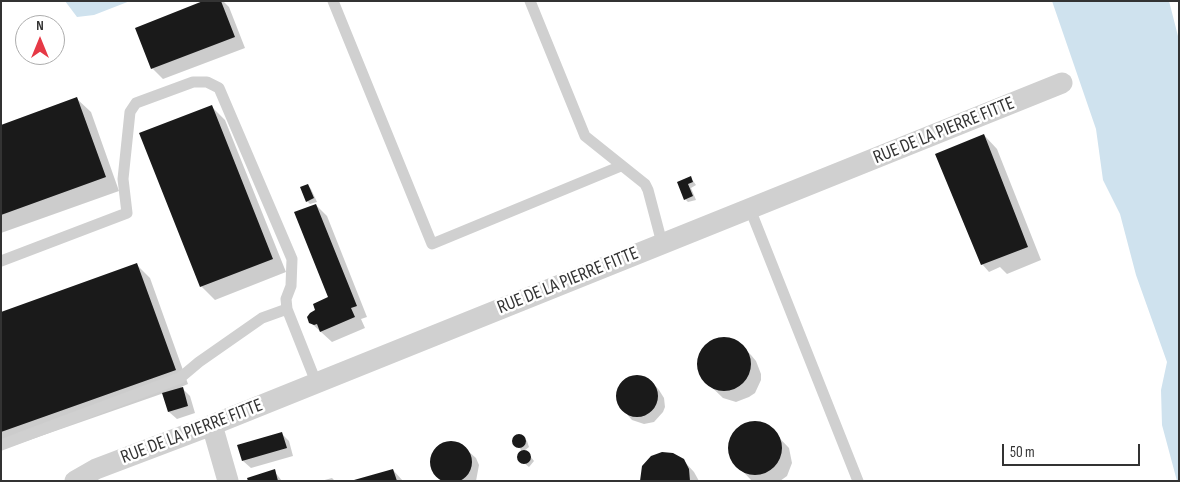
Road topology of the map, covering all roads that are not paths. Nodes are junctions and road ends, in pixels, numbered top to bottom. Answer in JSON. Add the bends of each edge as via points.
{"nodes":[{"id":1,"x":333,"y":1,"type":"edge"},
{"id":2,"x":530,"y":1,"type":"edge"},
{"id":3,"x":1062,"y":83,"type":"dead end"},
{"id":4,"x":621,"y":166,"type":"junction"},
{"id":5,"x":750,"y":209,"type":"junction"},
{"id":6,"x":662,"y":243,"type":"junction"},
{"id":7,"x":1,"y":261,"type":"edge"},
{"id":8,"x":287,"y":309,"type":"junction"},
{"id":9,"x":316,"y":382,"type":"junction"},
{"id":10,"x":212,"y":425,"type":"junction"},
{"id":11,"x":1,"y":445,"type":"edge"},
{"id":12,"x":75,"y":481,"type":"edge"},
{"id":13,"x":228,"y":481,"type":"edge"},
{"id":14,"x":858,"y":481,"type":"edge"}],
"edges":[{"from":1,"to":4,"type":"lane","via":[[432,244]]},
{"from":2,"to":4,"type":"lane","via":[[586,136]]},
{"from":3,"to":5,"type":"street","name":"RUE DE LA PIERRE FITTE"},
{"from":4,"to":6,"type":"lane","via":[[638,177],[648,190]]},
{"from":5,"to":6,"type":"street","name":"RUE DE LA PIERRE FITTE"},
{"from":5,"to":14,"type":"lane"},
{"from":6,"to":9,"type":"street","name":"RUE DE LA PIERRE FITTE"},
{"from":7,"to":8,"type":"lane","via":[[127,213],[124,179],[130,112],[136,103],[193,82],[207,82],[219,88],[292,259]]},
{"from":8,"to":9,"type":"lane"},
{"from":8,"to":11,"type":"lane","via":[[262,318],[180,378]]},
{"from":9,"to":10,"type":"street","name":"RUE DE LA PIERRE FITTE"},
{"from":10,"to":12,"type":"street","name":"RUE DE LA PIERRE FITTE","via":[[96,469]]},
{"from":10,"to":13,"type":"street"}]}
